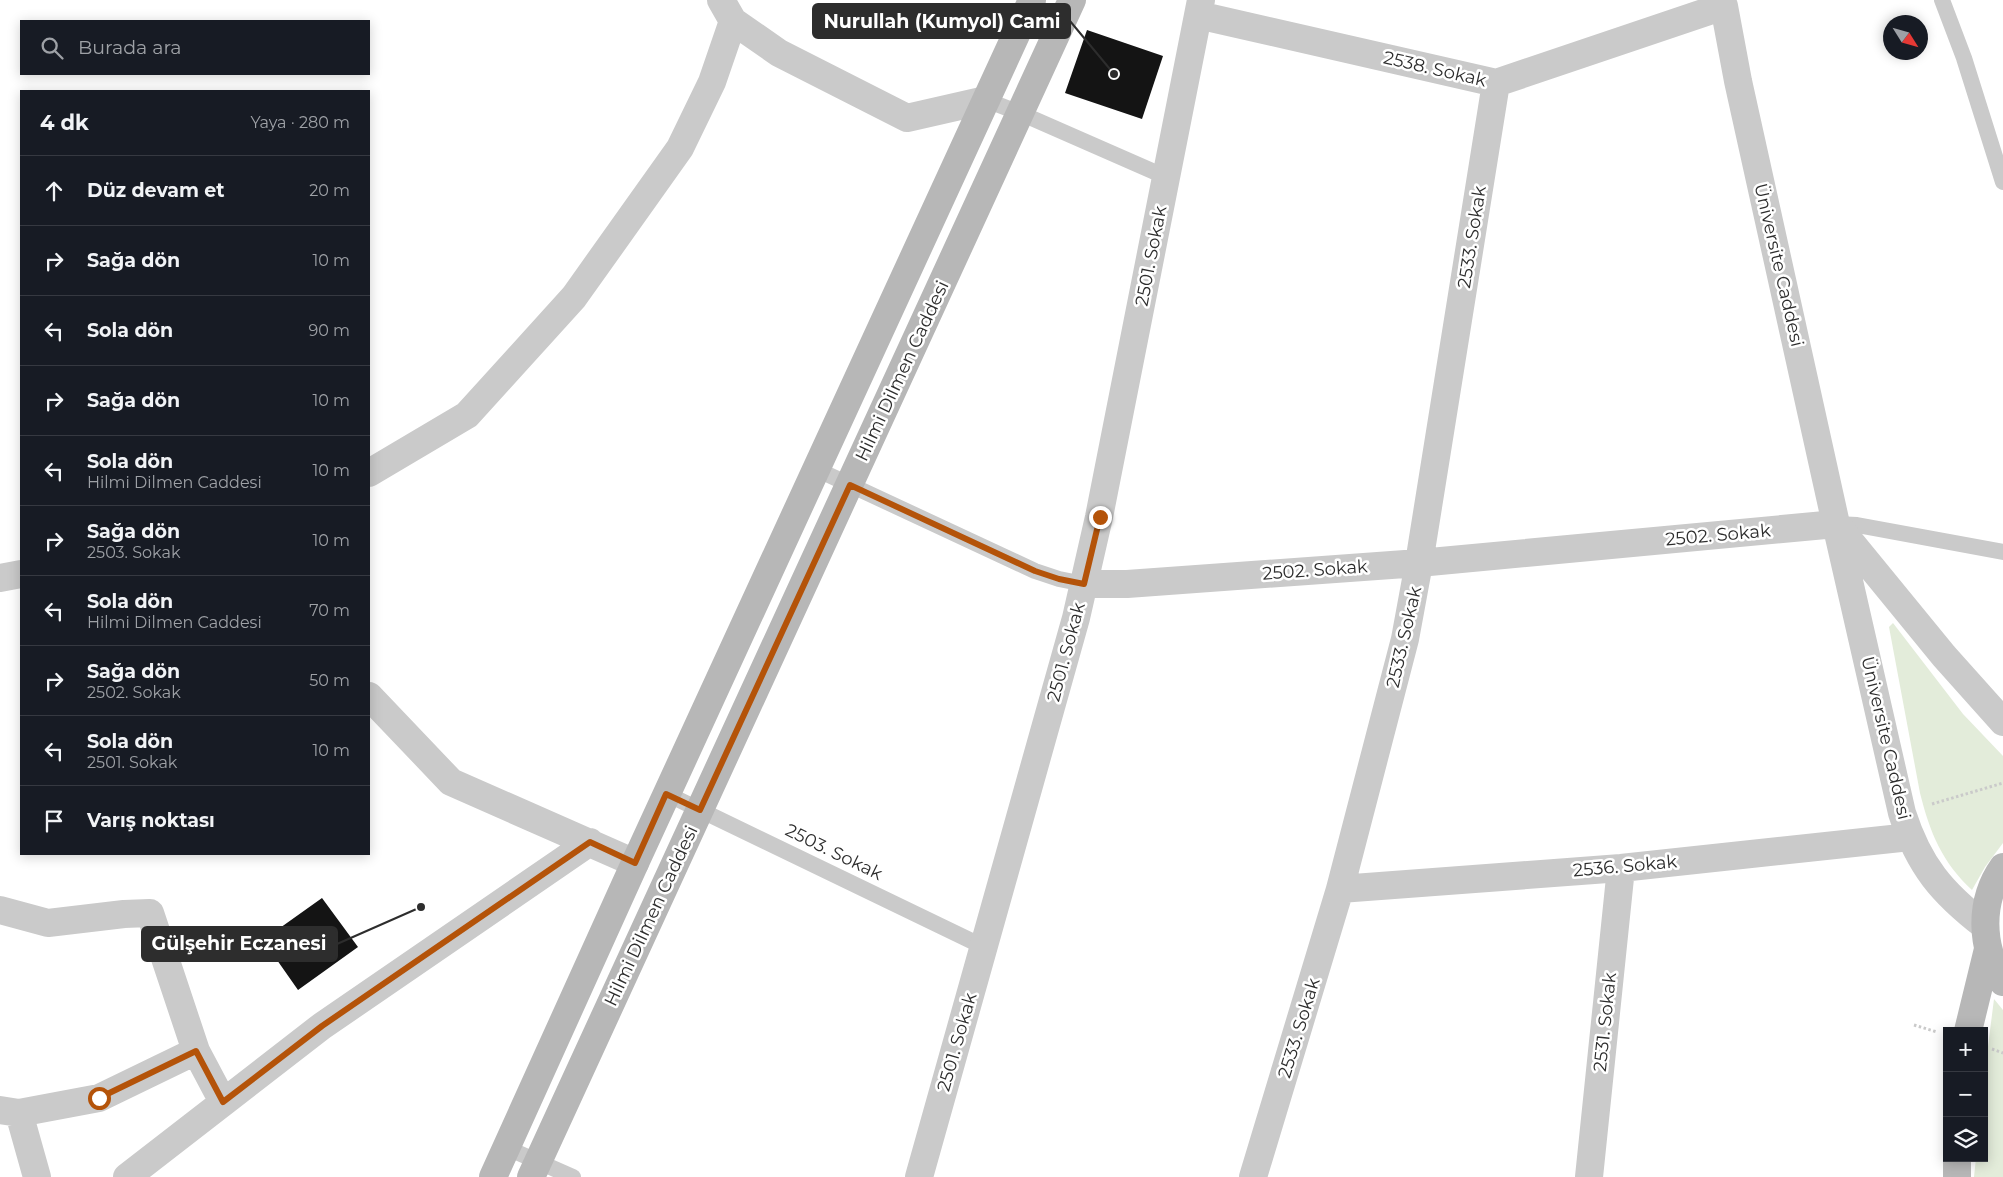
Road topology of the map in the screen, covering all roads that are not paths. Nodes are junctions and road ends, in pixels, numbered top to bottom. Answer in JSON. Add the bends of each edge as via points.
{"nodes":[{"id":1,"x":1032,"y":0,"type":"edge"},
{"id":2,"x":1072,"y":0,"type":"edge"},
{"id":3,"x":1942,"y":0,"type":"edge"},
{"id":4,"x":1724,"y":3,"type":"edge"},
{"id":5,"x":1200,"y":7,"type":"edge"},
{"id":6,"x":727,"y":10,"type":"edge"},
{"id":7,"x":1496,"y":83,"type":"junction"},
{"id":8,"x":986,"y":100,"type":"junction"},
{"id":9,"x":1020,"y":113,"type":"junction"},
{"id":10,"x":1166,"y":177,"type":"junction"},
{"id":11,"x":2003,"y":182,"type":"edge"},
{"id":12,"x":816,"y":469,"type":"junction"},
{"id":13,"x":370,"y":472,"type":"edge"},
{"id":14,"x":850,"y":485,"type":"junction"},
{"id":15,"x":1836,"y":524,"type":"junction"},
{"id":16,"x":2003,"y":552,"type":"edge"},
{"id":17,"x":1419,"y":563,"type":"junction"},
{"id":18,"x":20,"y":574,"type":"edge"},
{"id":19,"x":0,"y":578,"type":"edge"},
{"id":20,"x":1084,"y":584,"type":"junction"},
{"id":21,"x":370,"y":697,"type":"edge"},
{"id":22,"x":2003,"y":722,"type":"edge"},
{"id":23,"x":666,"y":794,"type":"junction"},
{"id":24,"x":700,"y":810,"type":"junction"},
{"id":25,"x":1906,"y":825,"type":"junction"},
{"id":26,"x":590,"y":842,"type":"junction"},
{"id":27,"x":635,"y":863,"type":"junction"},
{"id":28,"x":2003,"y":867,"type":"edge"},
{"id":29,"x":1621,"y":868,"type":"junction"},
{"id":30,"x":1340,"y":890,"type":"junction"},
{"id":31,"x":0,"y":910,"type":"edge"},
{"id":32,"x":1987,"y":937,"type":"junction"},
{"id":33,"x":984,"y":947,"type":"junction"},
{"id":34,"x":2003,"y":982,"type":"edge"},
{"id":35,"x":1969,"y":1027,"type":"edge"},
{"id":36,"x":196,"y":1051,"type":"junction"},
{"id":37,"x":223,"y":1102,"type":"junction"},
{"id":38,"x":10,"y":1111,"type":"edge"},
{"id":39,"x":505,"y":1147,"type":"junction"},
{"id":40,"x":1957,"y":1162,"type":"edge"},
{"id":41,"x":535,"y":1169,"type":"edge"},
{"id":42,"x":37,"y":1177,"type":"edge"},
{"id":43,"x":126,"y":1177,"type":"edge"},
{"id":44,"x":493,"y":1177,"type":"edge"},
{"id":45,"x":573,"y":1177,"type":"edge"},
{"id":46,"x":919,"y":1177,"type":"edge"},
{"id":47,"x":1254,"y":1177,"type":"edge"},
{"id":48,"x":1589,"y":1177,"type":"edge"},
{"id":49,"x":1957,"y":1177,"type":"edge"}],
"edges":[{"from":1,"to":8,"type":"street","name":"Hilmi Dilmen Caddesi"},
{"from":2,"to":9,"type":"street","name":"Hilmi Dilmen Caddesi"},
{"from":3,"to":11,"type":"lane"},
{"from":4,"to":7,"type":"street","name":"2538. Sokak"},
{"from":4,"to":15,"type":"street","name":"Üniversite Caddesi","via":[[1738,81]]},
{"from":5,"to":7,"type":"street","name":"2538. Sokak"},
{"from":5,"to":10,"type":"street","name":"2501. Sokak"},
{"from":6,"to":8,"type":"street","via":[[779,53],[906,118]]},
{"from":6,"to":13,"type":"street","via":[[712,82],[680,148],[574,297],[467,415]]},
{"from":7,"to":17,"type":"street","name":"2533. Sokak"},
{"from":8,"to":9,"type":"lane"},
{"from":8,"to":12,"type":"street","name":"Hilmi Dilmen Caddesi"},
{"from":9,"to":10,"type":"lane"},
{"from":9,"to":14,"type":"street","name":"Hilmi Dilmen Caddesi"},
{"from":10,"to":20,"type":"street","name":"2501. Sokak"},
{"from":12,"to":14,"type":"lane","name":"2502. Sokak"},
{"from":12,"to":23,"type":"street","name":"Hilmi Dilmen Caddesi"},
{"from":14,"to":20,"type":"lane","name":"2502. Sokak","via":[[1035,571]]},
{"from":14,"to":24,"type":"street","name":"Hilmi Dilmen Caddesi"},
{"from":15,"to":16,"type":"lane"},
{"from":15,"to":17,"type":"street","name":"2502. Sokak"},
{"from":15,"to":22,"type":"street","name":"Üniversite Caddesi","via":[[1944,656]]},
{"from":15,"to":25,"type":"street","name":"Üniversite Caddesi"},
{"from":17,"to":20,"type":"street","name":"2502. Sokak","via":[[1127,584]]},
{"from":17,"to":30,"type":"street","name":"2533. Sokak","via":[[1405,639]]},
{"from":18,"to":19,"type":"street"},
{"from":20,"to":33,"type":"street","name":"2501. Sokak"},
{"from":21,"to":26,"type":"street","via":[[451,782]]},
{"from":23,"to":24,"type":"lane","name":"2503. Sokak"},
{"from":23,"to":27,"type":"street","name":"Hilmi Dilmen Caddesi"},
{"from":24,"to":33,"type":"lane","name":"2503. Sokak"},
{"from":24,"to":41,"type":"street","name":"Hilmi Dilmen Caddesi"},
{"from":25,"to":29,"type":"street","name":"2536. Sokak"},
{"from":25,"to":32,"type":"street","name":"Üniversite Caddesi","via":[[1923,862]]},
{"from":26,"to":27,"type":"street"},
{"from":26,"to":37,"type":"street","via":[[322,1026]]},
{"from":27,"to":39,"type":"street","name":"Hilmi Dilmen Caddesi"},
{"from":28,"to":32,"type":"street","via":[[1995,879],[1986,908]]},
{"from":29,"to":30,"type":"street","name":"2536. Sokak"},
{"from":29,"to":48,"type":"street","name":"2531. Sokak"},
{"from":30,"to":47,"type":"street","name":"2533. Sokak"},
{"from":31,"to":36,"type":"street","via":[[48,923],[150,914]]},
{"from":32,"to":34,"type":"street","via":[[1994,968]]},
{"from":32,"to":35,"type":"street"},
{"from":33,"to":46,"type":"street","name":"2501. Sokak"},
{"from":36,"to":37,"type":"street"},
{"from":36,"to":38,"type":"street","via":[[99,1098]]},
{"from":37,"to":43,"type":"street"},
{"from":38,"to":42,"type":"street"},
{"from":39,"to":41,"type":"lane"},
{"from":39,"to":44,"type":"street","name":"Hilmi Dilmen Caddesi"},
{"from":40,"to":49,"type":"street"},
{"from":41,"to":45,"type":"lane"}]}
